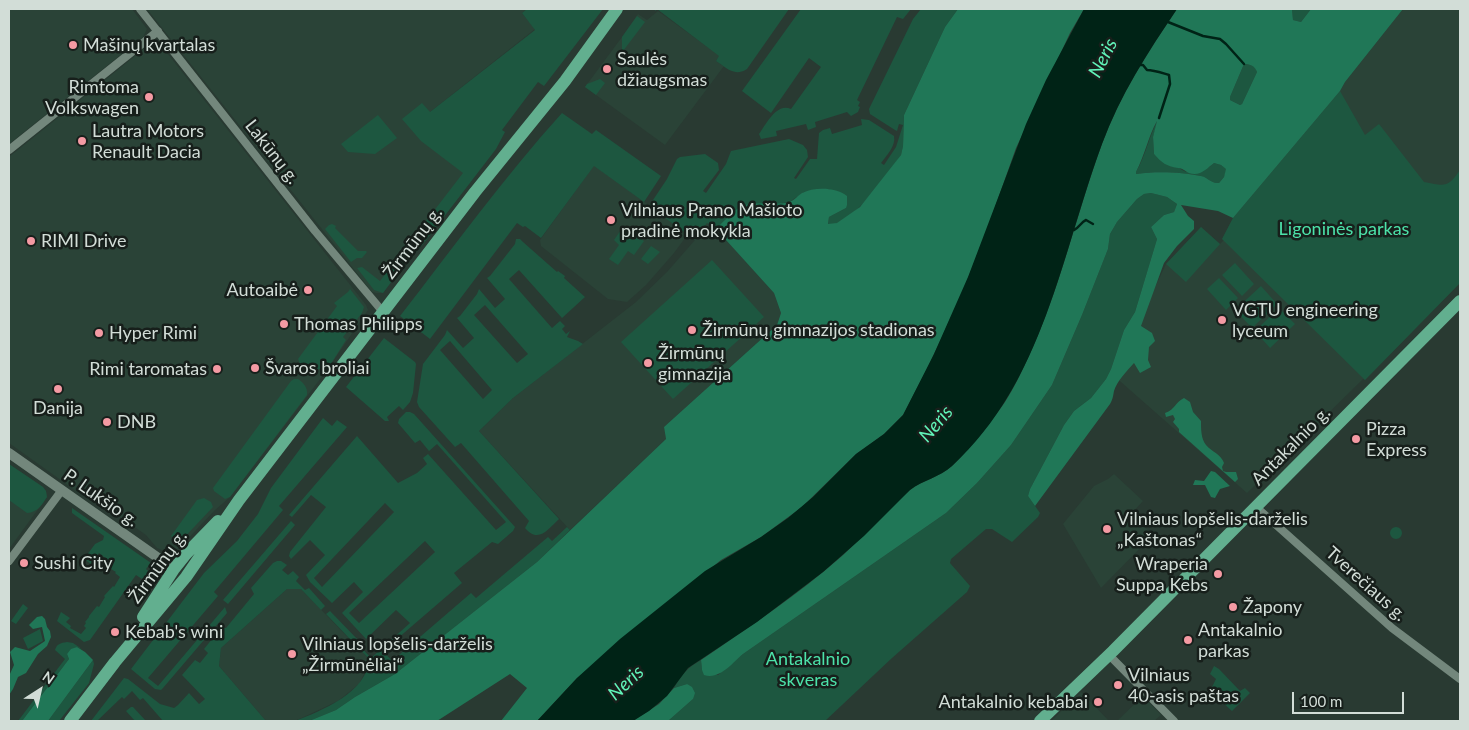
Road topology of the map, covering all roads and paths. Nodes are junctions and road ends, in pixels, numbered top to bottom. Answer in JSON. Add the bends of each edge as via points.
{"nodes":[{"id":1,"x":140,"y":9,"type":"edge"},
{"id":2,"x":617,"y":9,"type":"edge"},
{"id":3,"x":158,"y":31,"type":"junction"},
{"id":4,"x":9,"y":150,"type":"edge"},
{"id":5,"x":1458,"y":307,"type":"edge"},
{"id":6,"x":383,"y":312,"type":"junction"},
{"id":7,"x":9,"y":453,"type":"edge"},
{"id":8,"x":62,"y":490,"type":"junction"},
{"id":9,"x":239,"y":500,"type":"junction"},
{"id":10,"x":1256,"y":507,"type":"junction"},
{"id":11,"x":9,"y":561,"type":"edge"},
{"id":12,"x":174,"y":569,"type":"junction"},
{"id":13,"x":186,"y":577,"type":"junction"},
{"id":14,"x":1109,"y":655,"type":"junction"},
{"id":15,"x":115,"y":662,"type":"junction"},
{"id":16,"x":1460,"y":679,"type":"edge"},
{"id":17,"x":70,"y":721,"type":"edge"},
{"id":18,"x":1040,"y":721,"type":"edge"},
{"id":19,"x":1174,"y":721,"type":"edge"}],
"edges":[{"from":1,"to":3,"type":"street","name":"Lakūnų g."},
{"from":2,"to":6,"type":"main road","name":"Žirmūnų g.","via":[[565,81],[474,192]]},
{"from":3,"to":4,"type":"street"},
{"from":3,"to":6,"type":"street","name":"Lakūnų g."},
{"from":5,"to":10,"type":"main road","name":"Antakalnio g."},
{"from":6,"to":9,"type":"main road","name":"Žirmūnų g."},
{"from":7,"to":8,"type":"street","name":"P. Lukšio g."},
{"from":8,"to":11,"type":"street"},
{"from":8,"to":12,"type":"street","name":"P. Lukšio g."},
{"from":9,"to":12,"type":"main road","name":"Žirmūnų g."},
{"from":9,"to":13,"type":"main road","name":"Žirmūnų g."},
{"from":10,"to":14,"type":"main road","name":"Antakalnio g."},
{"from":10,"to":16,"type":"street","name":"Tverečiaus g.","via":[[1392,628]]},
{"from":12,"to":13,"type":"main road"},
{"from":12,"to":15,"type":"main road","name":"Žirmūnų g."},
{"from":13,"to":15,"type":"main road","name":"Žirmūnų g."},
{"from":14,"to":18,"type":"main road","name":"Antakalnio g."},
{"from":14,"to":19,"type":"street"},
{"from":15,"to":17,"type":"main road","name":"Žirmūnų g."}]}
